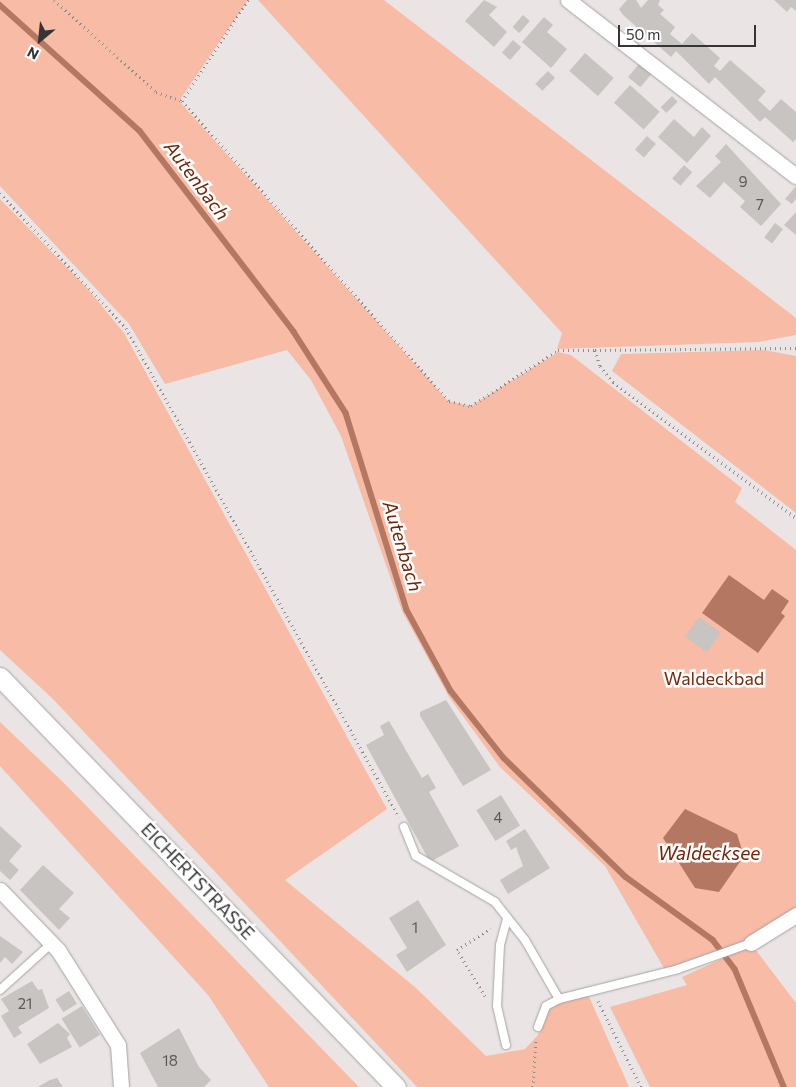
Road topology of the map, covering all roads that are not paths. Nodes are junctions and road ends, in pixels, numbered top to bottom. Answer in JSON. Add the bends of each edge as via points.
{"nodes":[{"id":1,"x":572,"y":0,"type":"edge"},
{"id":2,"x":796,"y":176,"type":"edge"},
{"id":3,"x":0,"y":676,"type":"edge"},
{"id":4,"x":404,"y":826,"type":"road end"},
{"id":5,"x":0,"y":890,"type":"edge"},
{"id":6,"x":796,"y":915,"type":"edge"},
{"id":7,"x":508,"y":918,"type":"junction"},
{"id":8,"x":751,"y":942,"type":"joint"},
{"id":9,"x":52,"y":943,"type":"junction"},
{"id":10,"x":0,"y":990,"type":"edge"},
{"id":11,"x":559,"y":999,"type":"junction"},
{"id":12,"x":538,"y":1026,"type":"road end"},
{"id":13,"x":506,"y":1045,"type":"dead end"},
{"id":14,"x":121,"y":1087,"type":"edge"},
{"id":15,"x":396,"y":1087,"type":"edge"}],
"edges":[{"from":1,"to":2,"type":"street"},
{"from":3,"to":15,"type":"street","name":"EICHERTSTRASSE"},
{"from":4,"to":7,"type":"lane","via":[[416,856],[495,902]]},
{"from":5,"to":9,"type":"street"},
{"from":6,"to":8,"type":"street"},
{"from":7,"to":11,"type":"lane"},
{"from":7,"to":13,"type":"lane","via":[[500,945],[497,1006]]},
{"from":8,"to":11,"type":"lane","via":[[711,957]]},
{"from":9,"to":10,"type":"lane"},
{"from":9,"to":14,"type":"street","via":[[118,1045]]},
{"from":11,"to":12,"type":"lane","via":[[546,1006]]}]}
